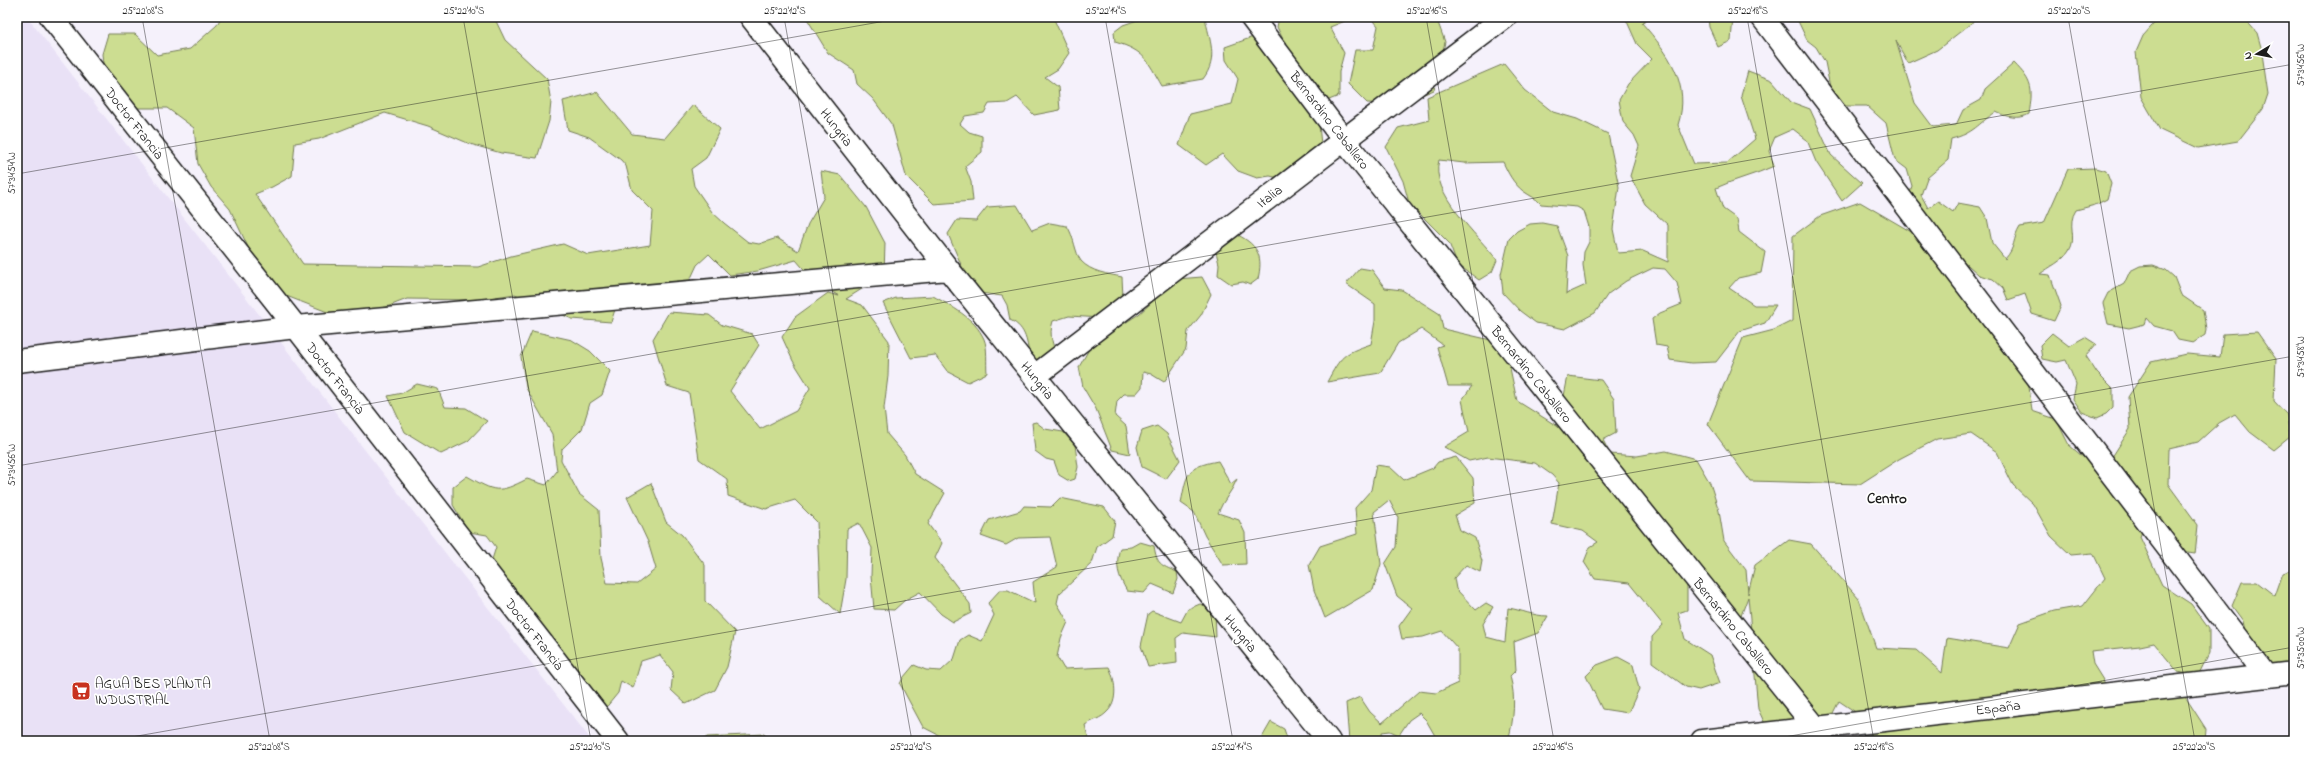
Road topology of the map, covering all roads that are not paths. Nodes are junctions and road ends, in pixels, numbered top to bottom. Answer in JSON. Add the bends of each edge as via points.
{"nodes":[{"id":1,"x":51,"y":17,"type":"edge"},
{"id":2,"x":751,"y":17,"type":"edge"},
{"id":3,"x":1251,"y":17,"type":"edge"},
{"id":4,"x":1505,"y":17,"type":"edge"},
{"id":5,"x":1762,"y":17,"type":"edge"},
{"id":6,"x":1343,"y":139,"type":"junction"},
{"id":7,"x":948,"y":269,"type":"junction"},
{"id":8,"x":296,"y":327,"type":"junction"},
{"id":9,"x":17,"y":361,"type":"edge"},
{"id":10,"x":1035,"y":376,"type":"junction"},
{"id":11,"x":2294,"y":673,"type":"edge"},
{"id":12,"x":2266,"y":676,"type":"junction"},
{"id":13,"x":1816,"y":728,"type":"junction"},
{"id":14,"x":618,"y":741,"type":"edge"},
{"id":15,"x":1329,"y":741,"type":"edge"},
{"id":16,"x":1702,"y":741,"type":"edge"}],
"edges":[{"from":1,"to":8,"type":"street","name":"Doctor Francia"},
{"from":2,"to":7,"type":"street","name":"Hungria"},
{"from":3,"to":6,"type":"street","name":"Bernardino Caballero"},
{"from":4,"to":6,"type":"street","name":"Italia"},
{"from":5,"to":12,"type":"street"},
{"from":6,"to":10,"type":"street","name":"Italia"},
{"from":6,"to":13,"type":"street","name":"Bernardino Caballero"},
{"from":7,"to":8,"type":"street"},
{"from":7,"to":10,"type":"street","name":"Hungria"},
{"from":8,"to":9,"type":"street"},
{"from":8,"to":14,"type":"street","name":"Doctor Francia"},
{"from":10,"to":15,"type":"street","name":"Hungria"},
{"from":11,"to":12,"type":"street","name":"España"},
{"from":12,"to":13,"type":"street","name":"España"},
{"from":13,"to":16,"type":"street","name":"España"}]}
